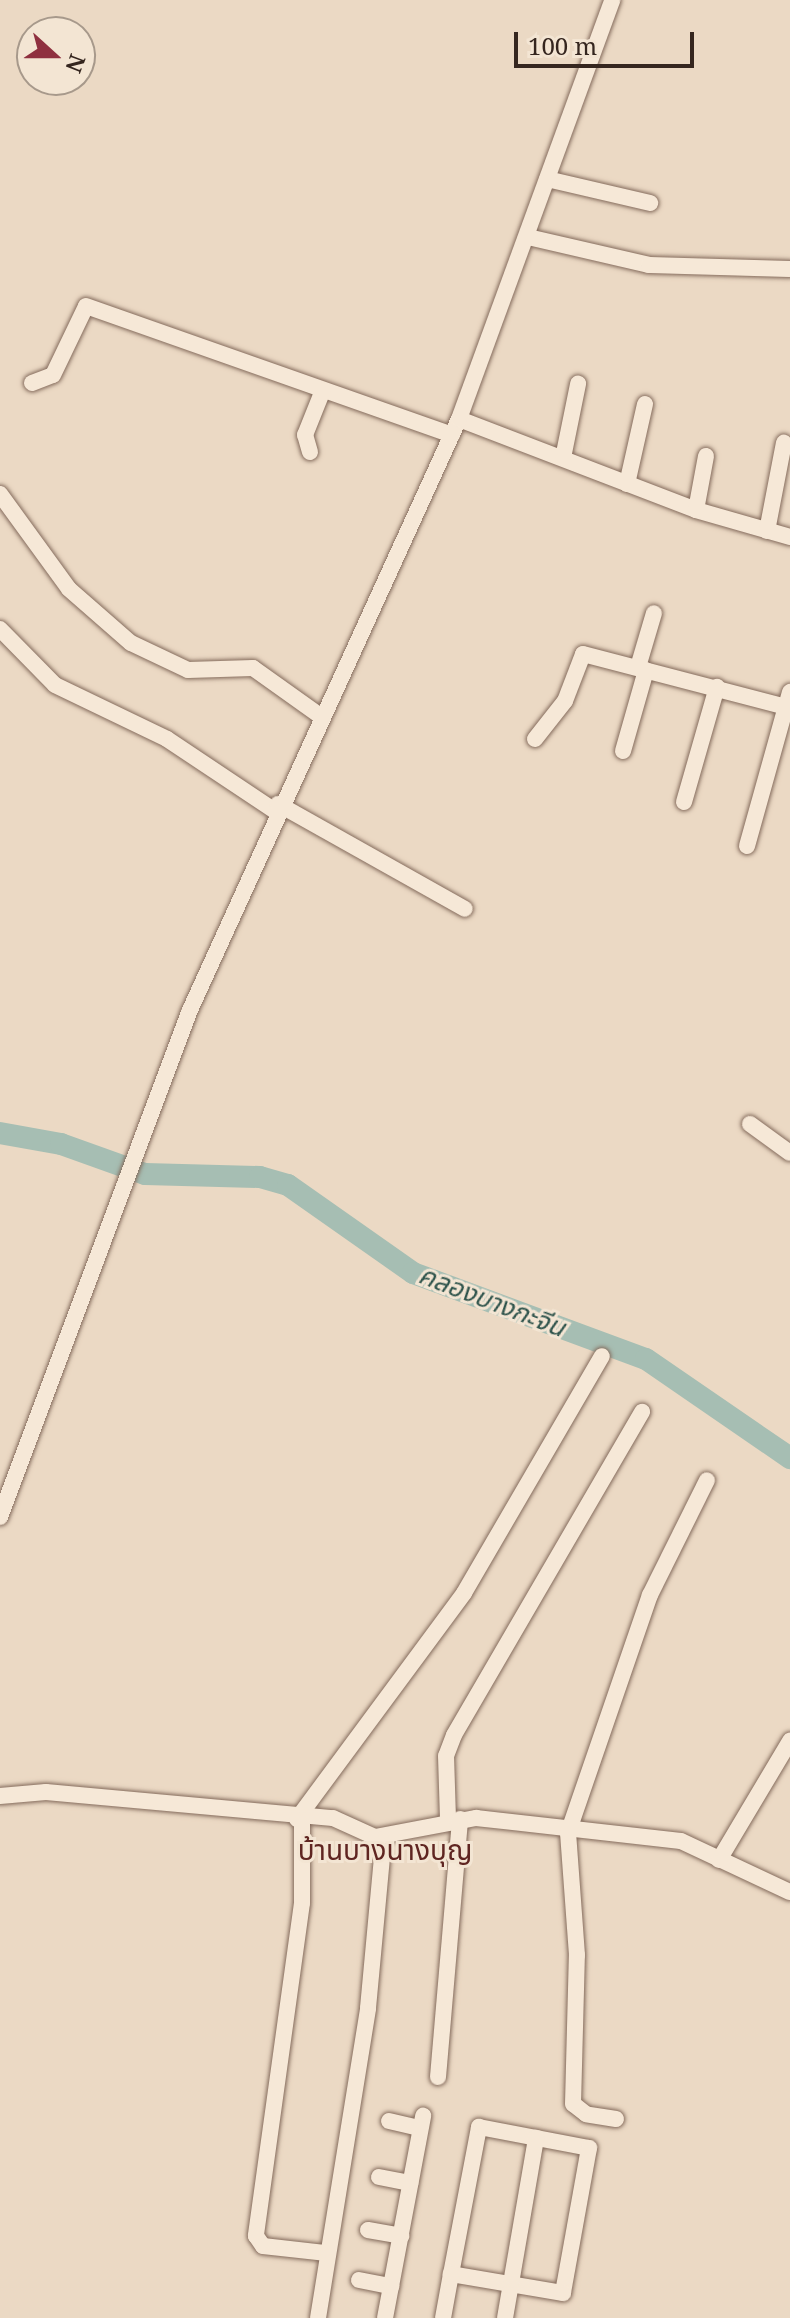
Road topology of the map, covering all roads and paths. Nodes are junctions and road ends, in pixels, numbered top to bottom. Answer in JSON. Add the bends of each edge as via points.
{"nodes":[{"id":1,"x":612,"y":0,"type":"edge"},
{"id":2,"x":547,"y":179,"type":"junction"},
{"id":3,"x":650,"y":203,"type":"dead end"},
{"id":4,"x":528,"y":237,"type":"junction"},
{"id":5,"x":790,"y":269,"type":"edge"},
{"id":6,"x":32,"y":383,"type":"dead end"},
{"id":7,"x":578,"y":384,"type":"dead end"},
{"id":8,"x":323,"y":390,"type":"junction"},
{"id":9,"x":645,"y":404,"type":"dead end"},
{"id":10,"x":459,"y":419,"type":"junction"},
{"id":11,"x":452,"y":435,"type":"junction"},
{"id":12,"x":784,"y":443,"type":"dead end"},
{"id":13,"x":310,"y":452,"type":"dead end"},
{"id":14,"x":706,"y":456,"type":"dead end"},
{"id":15,"x":563,"y":458,"type":"junction"},
{"id":16,"x":627,"y":484,"type":"junction"},
{"id":17,"x":0,"y":494,"type":"edge"},
{"id":18,"x":696,"y":510,"type":"junction"},
{"id":19,"x":767,"y":531,"type":"junction"},
{"id":20,"x":790,"y":537,"type":"edge"},
{"id":21,"x":654,"y":613,"type":"dead end"},
{"id":22,"x":0,"y":629,"type":"edge"},
{"id":23,"x":642,"y":669,"type":"junction"},
{"id":24,"x":717,"y":687,"type":"junction"},
{"id":25,"x":789,"y":702,"type":"edge"},
{"id":26,"x":319,"y":715,"type":"junction"},
{"id":27,"x":535,"y":739,"type":"dead end"},
{"id":28,"x":623,"y":751,"type":"dead end"},
{"id":29,"x":684,"y":802,"type":"dead end"},
{"id":30,"x":276,"y":808,"type":"junction"},
{"id":31,"x":747,"y":846,"type":"dead end"},
{"id":32,"x":465,"y":909,"type":"dead end"},
{"id":33,"x":750,"y":1124,"type":"dead end"},
{"id":34,"x":790,"y":1153,"type":"edge"},
{"id":35,"x":602,"y":1356,"type":"dead end"},
{"id":36,"x":642,"y":1412,"type":"dead end"},
{"id":37,"x":707,"y":1480,"type":"dead end"},
{"id":38,"x":0,"y":1517,"type":"edge"},
{"id":39,"x":790,"y":1741,"type":"edge"},
{"id":40,"x":0,"y":1796,"type":"edge"},
{"id":41,"x":454,"y":1819,"type":"junction"},
{"id":42,"x":299,"y":1820,"type":"junction"},
{"id":43,"x":568,"y":1833,"type":"junction"},
{"id":44,"x":375,"y":1837,"type":"junction"},
{"id":45,"x":719,"y":1860,"type":"junction"},
{"id":46,"x":790,"y":1892,"type":"edge"},
{"id":47,"x":438,"y":2077,"type":"dead end"},
{"id":48,"x":616,"y":2119,"type":"dead end"},
{"id":49,"x":389,"y":2121,"type":"dead end"},
{"id":50,"x":536,"y":2138,"type":"junction"},
{"id":51,"x":379,"y":2177,"type":"dead end"},
{"id":52,"x":410,"y":2183,"type":"junction"},
{"id":53,"x":368,"y":2230,"type":"dead end"},
{"id":54,"x":401,"y":2236,"type":"junction"},
{"id":55,"x":325,"y":2253,"type":"junction"},
{"id":56,"x":451,"y":2274,"type":"junction"},
{"id":57,"x":359,"y":2280,"type":"dead end"},
{"id":58,"x":511,"y":2285,"type":"junction"},
{"id":59,"x":391,"y":2286,"type":"junction"},
{"id":60,"x":318,"y":2318,"type":"edge"},
{"id":61,"x":385,"y":2318,"type":"edge"},
{"id":62,"x":443,"y":2318,"type":"edge"},
{"id":63,"x":505,"y":2318,"type":"edge"}],
"edges":[{"from":1,"to":2,"type":"street"},
{"from":2,"to":3,"type":"street"},
{"from":2,"to":4,"type":"street"},
{"from":4,"to":5,"type":"street","via":[[665,267]]},
{"from":4,"to":10,"type":"street"},
{"from":6,"to":8,"type":"street","via":[[53,375],[86,306]]},
{"from":7,"to":15,"type":"street"},
{"from":8,"to":11,"type":"street"},
{"from":8,"to":13,"type":"street","via":[[305,435]]},
{"from":9,"to":16,"type":"street"},
{"from":10,"to":11,"type":"street"},
{"from":10,"to":15,"type":"street"},
{"from":11,"to":26,"type":"street"},
{"from":12,"to":19,"type":"street"},
{"from":14,"to":18,"type":"street"},
{"from":15,"to":16,"type":"street"},
{"from":16,"to":18,"type":"street"},
{"from":17,"to":26,"type":"street","via":[[69,589],[131,643],[188,670],[253,668]]},
{"from":18,"to":19,"type":"street"},
{"from":19,"to":20,"type":"street"},
{"from":21,"to":23,"type":"street"},
{"from":22,"to":30,"type":"street","via":[[55,685],[167,739]]},
{"from":23,"to":24,"type":"street"},
{"from":23,"to":27,"type":"street","via":[[583,654],[565,701]]},
{"from":23,"to":28,"type":"street"},
{"from":24,"to":25,"type":"street"},
{"from":24,"to":29,"type":"street"},
{"from":25,"to":31,"type":"street"},
{"from":26,"to":30,"type":"street"},
{"from":30,"to":32,"type":"street"},
{"from":30,"to":38,"type":"street","via":[[133,1160]]},
{"from":33,"to":34,"type":"street"},
{"from":35,"to":42,"type":"street","via":[[464,1593]]},
{"from":36,"to":41,"type":"street","via":[[454,1735],[446,1756]]},
{"from":37,"to":43,"type":"street","via":[[650,1595]]},
{"from":39,"to":45,"type":"street"},
{"from":40,"to":42,"type":"street","via":[[46,1792]]},
{"from":41,"to":43,"type":"street"},
{"from":41,"to":44,"type":"street","via":[[411,1834]]},
{"from":41,"to":47,"type":"street"},
{"from":42,"to":44,"type":"street","via":[[333,1818]]},
{"from":42,"to":55,"type":"street","via":[[302,1903],[256,2236],[263,2246]]},
{"from":43,"to":45,"type":"street","via":[[681,1841]]},
{"from":43,"to":48,"type":"street","via":[[577,1955],[573,2104],[586,2114]]},
{"from":44,"to":55,"type":"street","via":[[382,1856],[368,2008]]},
{"from":45,"to":46,"type":"street"},
{"from":49,"to":52,"type":"street","via":[[422,2122]]},
{"from":50,"to":56,"type":"street","via":[[479,2127]]},
{"from":50,"to":58,"type":"street"},
{"from":50,"to":58,"type":"street","via":[[589,2148],[563,2293]]},
{"from":51,"to":52,"type":"street"},
{"from":52,"to":54,"type":"street"},
{"from":53,"to":54,"type":"street"},
{"from":54,"to":59,"type":"street"},
{"from":55,"to":60,"type":"street"},
{"from":56,"to":58,"type":"street"},
{"from":56,"to":62,"type":"street"},
{"from":57,"to":59,"type":"street"},
{"from":58,"to":63,"type":"street"},
{"from":59,"to":61,"type":"street"}]}
